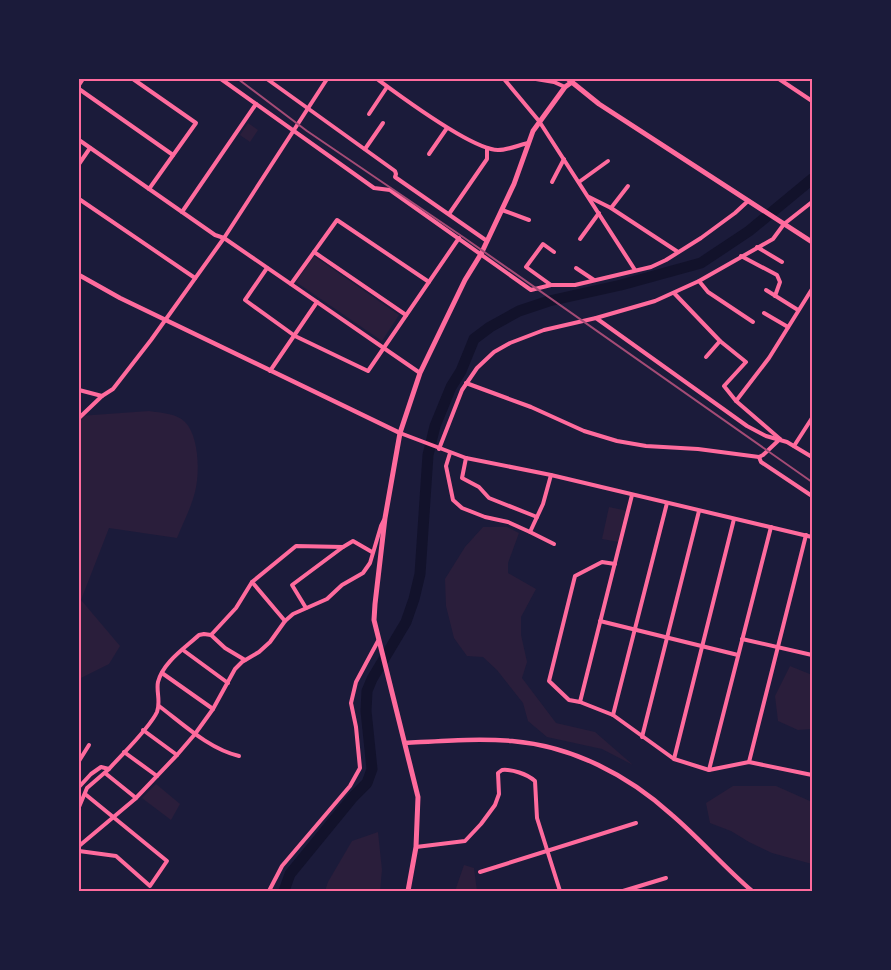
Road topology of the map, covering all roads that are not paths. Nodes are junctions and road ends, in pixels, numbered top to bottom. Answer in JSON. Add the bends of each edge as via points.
{"nodes":[{"id":1,"x":83,"y":79,"type":"edge"},
{"id":2,"x":133,"y":79,"type":"edge"},
{"id":3,"x":221,"y":79,"type":"edge"},
{"id":4,"x":267,"y":79,"type":"edge"},
{"id":5,"x":326,"y":79,"type":"edge"},
{"id":6,"x":377,"y":79,"type":"edge"},
{"id":7,"x":504,"y":79,"type":"edge"},
{"id":8,"x":536,"y":79,"type":"edge"},
{"id":9,"x":779,"y":79,"type":"edge"},
{"id":10,"x":571,"y":80,"type":"edge"},
{"id":11,"x":79,"y":85,"type":"edge"},
{"id":12,"x":388,"y":87,"type":"junction"},
{"id":13,"x":565,"y":87,"type":"junction"},
{"id":14,"x":79,"y":90,"type":"edge"},
{"id":15,"x":812,"y":101,"type":"edge"},
{"id":16,"x":256,"y":104,"type":"junction"},
{"id":17,"x":308,"y":108,"type":"junction"},
{"id":18,"x":369,"y":114,"type":"dead end"},
{"id":19,"x":539,"y":121,"type":"junction"},
{"id":20,"x":383,"y":123,"type":"dead end"},
{"id":21,"x":447,"y":128,"type":"junction"},
{"id":22,"x":293,"y":130,"type":"junction"},
{"id":23,"x":79,"y":140,"type":"edge"},
{"id":24,"x":528,"y":142,"type":"junction"},
{"id":25,"x":90,"y":148,"type":"junction"},
{"id":26,"x":487,"y":148,"type":"junction"},
{"id":27,"x":365,"y":149,"type":"junction"},
{"id":28,"x":429,"y":154,"type":"dead end"},
{"id":29,"x":173,"y":155,"type":"junction"},
{"id":30,"x":564,"y":159,"type":"junction"},
{"id":31,"x":608,"y":161,"type":"dead end"},
{"id":32,"x":79,"y":164,"type":"edge"},
{"id":33,"x":552,"y":182,"type":"dead end"},
{"id":34,"x":579,"y":182,"type":"junction"},
{"id":35,"x":628,"y":186,"type":"dead end"},
{"id":36,"x":149,"y":189,"type":"junction"},
{"id":37,"x":589,"y":198,"type":"junction"},
{"id":38,"x":79,"y":199,"type":"edge"},
{"id":39,"x":748,"y":201,"type":"junction"},
{"id":40,"x":812,"y":202,"type":"edge"},
{"id":41,"x":612,"y":208,"type":"junction"},
{"id":42,"x":502,"y":210,"type":"junction"},
{"id":43,"x":182,"y":212,"type":"junction"},
{"id":44,"x":599,"y":213,"type":"junction"},
{"id":45,"x":449,"y":214,"type":"junction"},
{"id":46,"x":529,"y":220,"type":"dead end"},
{"id":47,"x":784,"y":224,"type":"junction"},
{"id":48,"x":224,"y":238,"type":"junction"},
{"id":49,"x":459,"y":238,"type":"junction"},
{"id":50,"x":580,"y":239,"type":"dead end"},
{"id":51,"x":487,"y":240,"type":"junction"},
{"id":52,"x":812,"y":242,"type":"edge"},
{"id":53,"x":757,"y":247,"type":"junction"},
{"id":54,"x":314,"y":252,"type":"junction"},
{"id":55,"x":554,"y":252,"type":"dead end"},
{"id":56,"x":678,"y":252,"type":"junction"},
{"id":57,"x":481,"y":254,"type":"junction"},
{"id":58,"x":741,"y":256,"type":"junction"},
{"id":59,"x":782,"y":262,"type":"dead end"},
{"id":60,"x":267,"y":268,"type":"junction"},
{"id":61,"x":576,"y":268,"type":"dead end"},
{"id":62,"x":635,"y":270,"type":"junction"},
{"id":63,"x":79,"y":275,"type":"edge"},
{"id":64,"x":195,"y":278,"type":"junction"},
{"id":65,"x":594,"y":280,"type":"junction"},
{"id":66,"x":698,"y":281,"type":"junction"},
{"id":67,"x":428,"y":282,"type":"junction"},
{"id":68,"x":291,"y":284,"type":"junction"},
{"id":69,"x":551,"y":285,"type":"junction"},
{"id":70,"x":812,"y":289,"type":"edge"},
{"id":71,"x":766,"y":290,"type":"dead end"},
{"id":72,"x":674,"y":293,"type":"junction"},
{"id":73,"x":775,"y":296,"type":"junction"},
{"id":74,"x":317,"y":302,"type":"junction"},
{"id":75,"x":798,"y":310,"type":"junction"},
{"id":76,"x":764,"y":313,"type":"dead end"},
{"id":77,"x":406,"y":315,"type":"junction"},
{"id":78,"x":596,"y":318,"type":"junction"},
{"id":79,"x":165,"y":320,"type":"junction"},
{"id":80,"x":753,"y":322,"type":"dead end"},
{"id":81,"x":788,"y":327,"type":"junction"},
{"id":82,"x":295,"y":336,"type":"junction"},
{"id":83,"x":720,"y":341,"type":"junction"},
{"id":84,"x":383,"y":348,"type":"junction"},
{"id":85,"x":706,"y":358,"type":"dead end"},
{"id":86,"x":270,"y":371,"type":"junction"},
{"id":87,"x":420,"y":373,"type":"junction"},
{"id":88,"x":466,"y":384,"type":"junction"},
{"id":89,"x":79,"y":390,"type":"edge"},
{"id":90,"x":102,"y":396,"type":"junction"},
{"id":91,"x":736,"y":401,"type":"junction"},
{"id":92,"x":79,"y":418,"type":"edge"},
{"id":93,"x":812,"y":418,"type":"edge"},
{"id":94,"x":400,"y":433,"type":"junction"},
{"id":95,"x":780,"y":439,"type":"junction"},
{"id":96,"x":794,"y":446,"type":"junction"},
{"id":97,"x":439,"y":449,"type":"junction"},
{"id":98,"x":450,"y":453,"type":"junction"},
{"id":99,"x":759,"y":457,"type":"junction"},
{"id":100,"x":812,"y":457,"type":"edge"},
{"id":101,"x":466,"y":458,"type":"junction"},
{"id":102,"x":551,"y":475,"type":"junction"},
{"id":103,"x":632,"y":495,"type":"junction"},
{"id":104,"x":812,"y":496,"type":"edge"},
{"id":105,"x":667,"y":503,"type":"junction"},
{"id":106,"x":699,"y":511,"type":"junction"},
{"id":107,"x":537,"y":517,"type":"junction"},
{"id":108,"x":386,"y":518,"type":"junction"},
{"id":109,"x":734,"y":519,"type":"junction"},
{"id":110,"x":770,"y":527,"type":"junction"},
{"id":111,"x":530,"y":532,"type":"junction"},
{"id":112,"x":806,"y":536,"type":"junction"},
{"id":113,"x":812,"y":537,"type":"edge"},
{"id":114,"x":554,"y":544,"type":"dead end"},
{"id":115,"x":343,"y":546,"type":"junction"},
{"id":116,"x":372,"y":552,"type":"junction"},
{"id":117,"x":615,"y":564,"type":"junction"},
{"id":118,"x":252,"y":582,"type":"junction"},
{"id":119,"x":306,"y":608,"type":"junction"},
{"id":120,"x":600,"y":621,"type":"junction"},
{"id":121,"x":285,"y":622,"type":"junction"},
{"id":122,"x":635,"y":629,"type":"junction"},
{"id":123,"x":211,"y":635,"type":"junction"},
{"id":124,"x":667,"y":638,"type":"junction"},
{"id":125,"x":742,"y":639,"type":"junction"},
{"id":126,"x":378,"y":641,"type":"junction"},
{"id":127,"x":702,"y":646,"type":"junction"},
{"id":128,"x":778,"y":647,"type":"junction"},
{"id":129,"x":183,"y":650,"type":"junction"},
{"id":130,"x":738,"y":655,"type":"junction"},
{"id":131,"x":812,"y":655,"type":"edge"},
{"id":132,"x":245,"y":660,"type":"junction"},
{"id":133,"x":162,"y":673,"type":"junction"},
{"id":134,"x":228,"y":683,"type":"junction"},
{"id":135,"x":580,"y":702,"type":"junction"},
{"id":136,"x":159,"y":706,"type":"junction"},
{"id":137,"x":213,"y":709,"type":"junction"},
{"id":138,"x":613,"y":715,"type":"junction"},
{"id":139,"x":143,"y":730,"type":"junction"},
{"id":140,"x":195,"y":734,"type":"junction"},
{"id":141,"x":642,"y":737,"type":"junction"},
{"id":142,"x":405,"y":743,"type":"junction"},
{"id":143,"x":89,"y":745,"type":"dead end"},
{"id":144,"x":124,"y":752,"type":"junction"},
{"id":145,"x":177,"y":755,"type":"junction"},
{"id":146,"x":239,"y":756,"type":"dead end"},
{"id":147,"x":674,"y":759,"type":"junction"},
{"id":148,"x":79,"y":761,"type":"edge"},
{"id":149,"x":749,"y":762,"type":"junction"},
{"id":150,"x":109,"y":769,"type":"junction"},
{"id":151,"x":709,"y":770,"type":"junction"},
{"id":152,"x":105,"y":773,"type":"junction"},
{"id":153,"x":812,"y":775,"type":"edge"},
{"id":154,"x":157,"y":776,"type":"junction"},
{"id":155,"x":79,"y":787,"type":"edge"},
{"id":156,"x":84,"y":794,"type":"junction"},
{"id":157,"x":136,"y":798,"type":"junction"},
{"id":158,"x":79,"y":807,"type":"edge"},
{"id":159,"x":114,"y":816,"type":"junction"},
{"id":160,"x":636,"y":823,"type":"dead end"},
{"id":161,"x":79,"y":846,"type":"edge"},
{"id":162,"x":416,"y":847,"type":"junction"},
{"id":163,"x":79,"y":850,"type":"edge"},
{"id":164,"x":547,"y":850,"type":"junction"},
{"id":165,"x":480,"y":872,"type":"dead end"},
{"id":166,"x":666,"y":878,"type":"dead end"},
{"id":167,"x":269,"y":891,"type":"edge"},
{"id":168,"x":408,"y":891,"type":"edge"},
{"id":169,"x":560,"y":891,"type":"edge"},
{"id":170,"x":622,"y":891,"type":"edge"},
{"id":171,"x":752,"y":891,"type":"edge"}],
"edges":[{"from":1,"to":11,"type":"street"},
{"from":2,"to":29,"type":"street","via":[[196,122]]},
{"from":3,"to":16,"type":"street"},
{"from":4,"to":17,"type":"street"},
{"from":5,"to":17,"type":"street"},
{"from":6,"to":12,"type":"street"},
{"from":7,"to":19,"type":"street"},
{"from":8,"to":13,"type":"street"},
{"from":9,"to":15,"type":"street"},
{"from":10,"to":13,"type":"main road"},
{"from":10,"to":39,"type":"main road","via":[[599,104]]},
{"from":12,"to":18,"type":"street"},
{"from":12,"to":21,"type":"street"},
{"from":13,"to":19,"type":"main road"},
{"from":14,"to":29,"type":"street"},
{"from":16,"to":22,"type":"street"},
{"from":16,"to":43,"type":"street"},
{"from":17,"to":22,"type":"street"},
{"from":17,"to":27,"type":"street"},
{"from":19,"to":24,"type":"main road"},
{"from":19,"to":30,"type":"street"},
{"from":20,"to":27,"type":"street"},
{"from":21,"to":26,"type":"street"},
{"from":21,"to":28,"type":"street"},
{"from":22,"to":48,"type":"street"},
{"from":22,"to":49,"type":"street","via":[[374,188],[390,190]]},
{"from":23,"to":25,"type":"street"},
{"from":24,"to":26,"type":"street","via":[[500,150]]},
{"from":24,"to":42,"type":"main road"},
{"from":25,"to":32,"type":"street"},
{"from":25,"to":36,"type":"street"},
{"from":26,"to":45,"type":"street","via":[[487,159]]},
{"from":27,"to":45,"type":"street","via":[[395,171],[395,177]]},
{"from":29,"to":36,"type":"street"},
{"from":30,"to":33,"type":"street"},
{"from":30,"to":34,"type":"street"},
{"from":31,"to":34,"type":"street"},
{"from":34,"to":37,"type":"street"},
{"from":35,"to":41,"type":"street"},
{"from":36,"to":43,"type":"street"},
{"from":37,"to":41,"type":"street"},
{"from":37,"to":44,"type":"street"},
{"from":38,"to":64,"type":"street"},
{"from":39,"to":47,"type":"main road"},
{"from":39,"to":56,"type":"street"},
{"from":40,"to":47,"type":"street"},
{"from":41,"to":56,"type":"street"},
{"from":42,"to":46,"type":"street"},
{"from":42,"to":51,"type":"main road"},
{"from":43,"to":48,"type":"street"},
{"from":44,"to":50,"type":"street"},
{"from":44,"to":62,"type":"street"},
{"from":45,"to":51,"type":"street"},
{"from":47,"to":52,"type":"main road"},
{"from":47,"to":53,"type":"street","via":[[772,239]]},
{"from":48,"to":60,"type":"street"},
{"from":48,"to":64,"type":"street"},
{"from":49,"to":57,"type":"street"},
{"from":49,"to":67,"type":"street"},
{"from":51,"to":57,"type":"main road"},
{"from":53,"to":58,"type":"street"},
{"from":53,"to":59,"type":"street"},
{"from":54,"to":67,"type":"street","via":[[337,220]]},
{"from":54,"to":68,"type":"street"},
{"from":54,"to":77,"type":"street"},
{"from":55,"to":69,"type":"street","via":[[542,244],[526,267]]},
{"from":56,"to":62,"type":"street","via":[[651,267]]},
{"from":57,"to":69,"type":"street","via":[[531,290]]},
{"from":57,"to":87,"type":"main road"},
{"from":58,"to":66,"type":"street"},
{"from":58,"to":73,"type":"street","via":[[777,275],[780,282]]},
{"from":60,"to":68,"type":"street"},
{"from":60,"to":82,"type":"street","via":[[245,300]]},
{"from":61,"to":65,"type":"street"},
{"from":62,"to":65,"type":"street"},
{"from":63,"to":79,"type":"street"},
{"from":64,"to":79,"type":"street"},
{"from":65,"to":69,"type":"street","via":[[575,285]]},
{"from":66,"to":72,"type":"street"},
{"from":66,"to":80,"type":"street","via":[[708,292]]},
{"from":67,"to":77,"type":"street"},
{"from":68,"to":74,"type":"street"},
{"from":70,"to":75,"type":"street"},
{"from":71,"to":73,"type":"street"},
{"from":72,"to":78,"type":"street"},
{"from":72,"to":83,"type":"street"},
{"from":73,"to":75,"type":"street"},
{"from":74,"to":82,"type":"street"},
{"from":74,"to":84,"type":"street"},
{"from":75,"to":81,"type":"street"},
{"from":76,"to":81,"type":"street"},
{"from":77,"to":84,"type":"street"},
{"from":78,"to":88,"type":"street","via":[[544,330],[510,343],[484,361]]},
{"from":78,"to":95,"type":"street","via":[[747,426]]},
{"from":79,"to":86,"type":"street"},
{"from":79,"to":90,"type":"street","via":[[113,388]]},
{"from":81,"to":91,"type":"street"},
{"from":82,"to":84,"type":"street","via":[[368,371]]},
{"from":82,"to":86,"type":"street"},
{"from":83,"to":85,"type":"street"},
{"from":83,"to":91,"type":"street","via":[[746,362],[724,386]]},
{"from":84,"to":87,"type":"street"},
{"from":86,"to":94,"type":"street"},
{"from":87,"to":94,"type":"main road"},
{"from":88,"to":97,"type":"street"},
{"from":88,"to":99,"type":"street","via":[[531,407],[584,432],[617,441]]},
{"from":89,"to":90,"type":"street"},
{"from":90,"to":92,"type":"street"},
{"from":91,"to":95,"type":"street"},
{"from":93,"to":96,"type":"street"},
{"from":94,"to":97,"type":"street"},
{"from":94,"to":108,"type":"main road"},
{"from":95,"to":96,"type":"street"},
{"from":95,"to":99,"type":"street"},
{"from":96,"to":100,"type":"street"},
{"from":97,"to":98,"type":"street"},
{"from":98,"to":101,"type":"street"},
{"from":98,"to":111,"type":"street","via":[[446,466],[453,500],[462,508]]},
{"from":99,"to":104,"type":"street","via":[[761,462]]},
{"from":101,"to":102,"type":"street"},
{"from":101,"to":107,"type":"street","via":[[462,478],[479,487],[489,498]]},
{"from":102,"to":103,"type":"street"},
{"from":102,"to":107,"type":"street"},
{"from":103,"to":105,"type":"street"},
{"from":103,"to":117,"type":"street"},
{"from":105,"to":106,"type":"street"},
{"from":105,"to":122,"type":"street"},
{"from":106,"to":109,"type":"street"},
{"from":106,"to":124,"type":"street"},
{"from":107,"to":111,"type":"street"},
{"from":108,"to":116,"type":"street"},
{"from":108,"to":126,"type":"main road","via":[[375,604]]},
{"from":109,"to":110,"type":"street"},
{"from":109,"to":127,"type":"street"},
{"from":110,"to":112,"type":"street"},
{"from":110,"to":125,"type":"street"},
{"from":111,"to":114,"type":"street"},
{"from":112,"to":113,"type":"street"},
{"from":112,"to":128,"type":"street"},
{"from":115,"to":116,"type":"street","via":[[354,541]]},
{"from":115,"to":118,"type":"street","via":[[296,546]]},
{"from":115,"to":119,"type":"street","via":[[292,584]]},
{"from":116,"to":119,"type":"street","via":[[363,573],[342,584],[327,599]]},
{"from":117,"to":120,"type":"street"},
{"from":117,"to":135,"type":"street","via":[[602,562],[575,576],[550,681],[569,700]]},
{"from":118,"to":121,"type":"street"},
{"from":118,"to":123,"type":"street","via":[[236,608]]},
{"from":119,"to":121,"type":"street"},
{"from":120,"to":122,"type":"street"},
{"from":120,"to":135,"type":"street"},
{"from":121,"to":132,"type":"street","via":[[270,642]]},
{"from":122,"to":124,"type":"street"},
{"from":122,"to":138,"type":"street"},
{"from":123,"to":129,"type":"street","via":[[199,635]]},
{"from":123,"to":132,"type":"street"},
{"from":124,"to":127,"type":"street"},
{"from":124,"to":141,"type":"street"},
{"from":125,"to":128,"type":"street"},
{"from":125,"to":130,"type":"street"},
{"from":126,"to":142,"type":"main road"},
{"from":126,"to":167,"type":"street","via":[[356,682],[351,703],[360,768],[350,786],[282,866]]},
{"from":127,"to":130,"type":"street"},
{"from":127,"to":147,"type":"street"},
{"from":128,"to":131,"type":"street"},
{"from":128,"to":149,"type":"street"},
{"from":129,"to":133,"type":"street"},
{"from":129,"to":134,"type":"street"},
{"from":130,"to":151,"type":"street"},
{"from":132,"to":134,"type":"street"},
{"from":133,"to":136,"type":"street","via":[[158,683]]},
{"from":133,"to":137,"type":"street"},
{"from":134,"to":137,"type":"street"},
{"from":135,"to":138,"type":"street"},
{"from":136,"to":139,"type":"street"},
{"from":136,"to":140,"type":"street"},
{"from":137,"to":140,"type":"street"},
{"from":138,"to":141,"type":"street"},
{"from":139,"to":144,"type":"street"},
{"from":139,"to":145,"type":"street"},
{"from":140,"to":145,"type":"street"},
{"from":140,"to":146,"type":"street","via":[[226,753]]},
{"from":141,"to":147,"type":"street"},
{"from":142,"to":162,"type":"main road","via":[[418,797]]},
{"from":142,"to":171,"type":"street","via":[[513,741],[544,746],[603,767],[634,784],[672,815]]},
{"from":143,"to":148,"type":"street"},
{"from":144,"to":150,"type":"street"},
{"from":144,"to":154,"type":"street"},
{"from":145,"to":154,"type":"street"},
{"from":147,"to":151,"type":"street"},
{"from":149,"to":151,"type":"street"},
{"from":149,"to":153,"type":"street"},
{"from":150,"to":152,"type":"street"},
{"from":150,"to":155,"type":"street","via":[[101,767]]},
{"from":152,"to":156,"type":"street"},
{"from":152,"to":157,"type":"street"},
{"from":154,"to":157,"type":"street"},
{"from":156,"to":158,"type":"street"},
{"from":156,"to":159,"type":"street"},
{"from":157,"to":159,"type":"street"},
{"from":159,"to":161,"type":"street"},
{"from":159,"to":163,"type":"street","via":[[167,861],[150,886],[116,856]]},
{"from":160,"to":164,"type":"street"},
{"from":162,"to":164,"type":"street","via":[[464,840],[495,805],[498,773],[506,769],[535,782],[537,818]]},
{"from":162,"to":168,"type":"main road"},
{"from":164,"to":165,"type":"street"},
{"from":164,"to":169,"type":"street"},
{"from":166,"to":170,"type":"street"}]}
